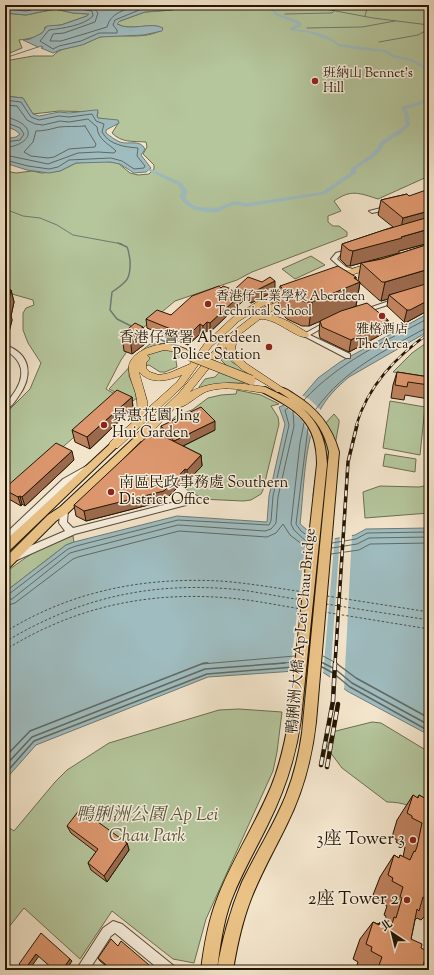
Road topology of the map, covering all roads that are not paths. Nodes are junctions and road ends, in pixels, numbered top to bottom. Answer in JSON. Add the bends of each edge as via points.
{"nodes":[{"id":1,"x":397,"y":206,"type":"edge"},
{"id":2,"x":372,"y":211,"type":"dead end"},
{"id":3,"x":357,"y":248,"type":"edge"},
{"id":4,"x":354,"y":271,"type":"junction"},
{"id":5,"x":408,"y":297,"type":"edge"},
{"id":6,"x":278,"y":304,"type":"junction"},
{"id":7,"x":360,"y":312,"type":"edge"},
{"id":8,"x":256,"y":317,"type":"junction"},
{"id":9,"x":274,"y":319,"type":"junction"},
{"id":10,"x":335,"y":320,"type":"edge"},
{"id":11,"x":234,"y":335,"type":"junction"},
{"id":12,"x":305,"y":335,"type":"junction"},
{"id":13,"x":5,"y":347,"type":"edge"},
{"id":14,"x":348,"y":356,"type":"dead end"},
{"id":15,"x":192,"y":366,"type":"junction"},
{"id":16,"x":137,"y":369,"type":"junction"},
{"id":17,"x":263,"y":388,"type":"junction"},
{"id":18,"x":280,"y":390,"type":"junction"},
{"id":19,"x":5,"y":408,"type":"edge"},
{"id":20,"x":165,"y":413,"type":"junction"},
{"id":21,"x":141,"y":419,"type":"junction"},
{"id":22,"x":139,"y":438,"type":"joint"},
{"id":23,"x":114,"y":445,"type":"joint"},
{"id":24,"x":90,"y":467,"type":"junction"},
{"id":25,"x":183,"y":503,"type":"dead end"},
{"id":26,"x":64,"y":510,"type":"junction"},
{"id":27,"x":73,"y":531,"type":"junction"},
{"id":28,"x":5,"y":539,"type":"edge"},
{"id":29,"x":5,"y":548,"type":"edge"},
{"id":30,"x":14,"y":557,"type":"junction"},
{"id":31,"x":5,"y":565,"type":"edge"},
{"id":32,"x":5,"y":968,"type":"edge"},
{"id":33,"x":7,"y":970,"type":"edge"},
{"id":34,"x":82,"y":970,"type":"edge"},
{"id":35,"x":170,"y":970,"type":"edge"},
{"id":36,"x":209,"y":970,"type":"edge"},
{"id":37,"x":225,"y":970,"type":"edge"}],
"edges":[{"from":1,"to":2,"type":"street"},
{"from":3,"to":4,"type":"street","via":[[338,254],[334,259],[344,268]]},
{"from":4,"to":4,"type":"highway","via":[[382,266],[327,283]]},
{"from":5,"to":7,"type":"street"},
{"from":6,"to":8,"type":"highway"},
{"from":6,"to":9,"type":"highway","via":[[273,312]]},
{"from":6,"to":15,"type":"highway","via":[[302,291],[260,304],[236,319],[208,345]]},
{"from":8,"to":9,"type":"highway"},
{"from":8,"to":11,"type":"highway"},
{"from":9,"to":12,"type":"highway"},
{"from":10,"to":12,"type":"street"},
{"from":11,"to":18,"type":"highway","via":[[230,348],[236,361]]},
{"from":11,"to":20,"type":"highway","via":[[225,342]]},
{"from":12,"to":14,"type":"street"},
{"from":13,"to":19,"type":"street","via":[[18,355],[25,370],[21,388]]},
{"from":15,"to":16,"type":"highway","via":[[162,378]]},
{"from":15,"to":21,"type":"highway","via":[[180,384]]},
{"from":16,"to":17,"type":"highway","bridge":true,"via":[[144,359],[156,353],[169,352],[190,356]]},
{"from":16,"to":21,"type":"highway","via":[[142,401]]},
{"from":17,"to":18,"type":"highway"},
{"from":17,"to":20,"type":"highway","via":[[230,385],[208,388],[198,391]]},
{"from":17,"to":36,"type":"main road","name":"鴨脷洲大橋 Ap Lei Chau Bridge","via":[[296,407],[309,419],[319,436],[323,457],[290,748],[274,796],[234,878],[221,911],[211,949]]},
{"from":18,"to":37,"type":"main road","name":"鴨脷洲大橋 Ap Lei Chau Bridge","via":[[300,400],[321,420],[332,441],[334,465],[306,752],[287,809],[248,887],[236,919]]},
{"from":20,"to":22,"type":"highway"},
{"from":21,"to":23,"type":"highway"},
{"from":22,"to":26,"type":"main road"},
{"from":23,"to":24,"type":"main road"},
{"from":24,"to":28,"type":"street","via":[[66,481]]},
{"from":24,"to":29,"type":"main road"},
{"from":25,"to":27,"type":"street"},
{"from":26,"to":27,"type":"street","via":[[63,523]]},
{"from":26,"to":30,"type":"main road","via":[[52,518]]},
{"from":27,"to":30,"type":"street"},
{"from":30,"to":31,"type":"main road"},
{"from":32,"to":33,"type":"street"},
{"from":34,"to":35,"type":"street","via":[[113,927],[118,928]]}]}
